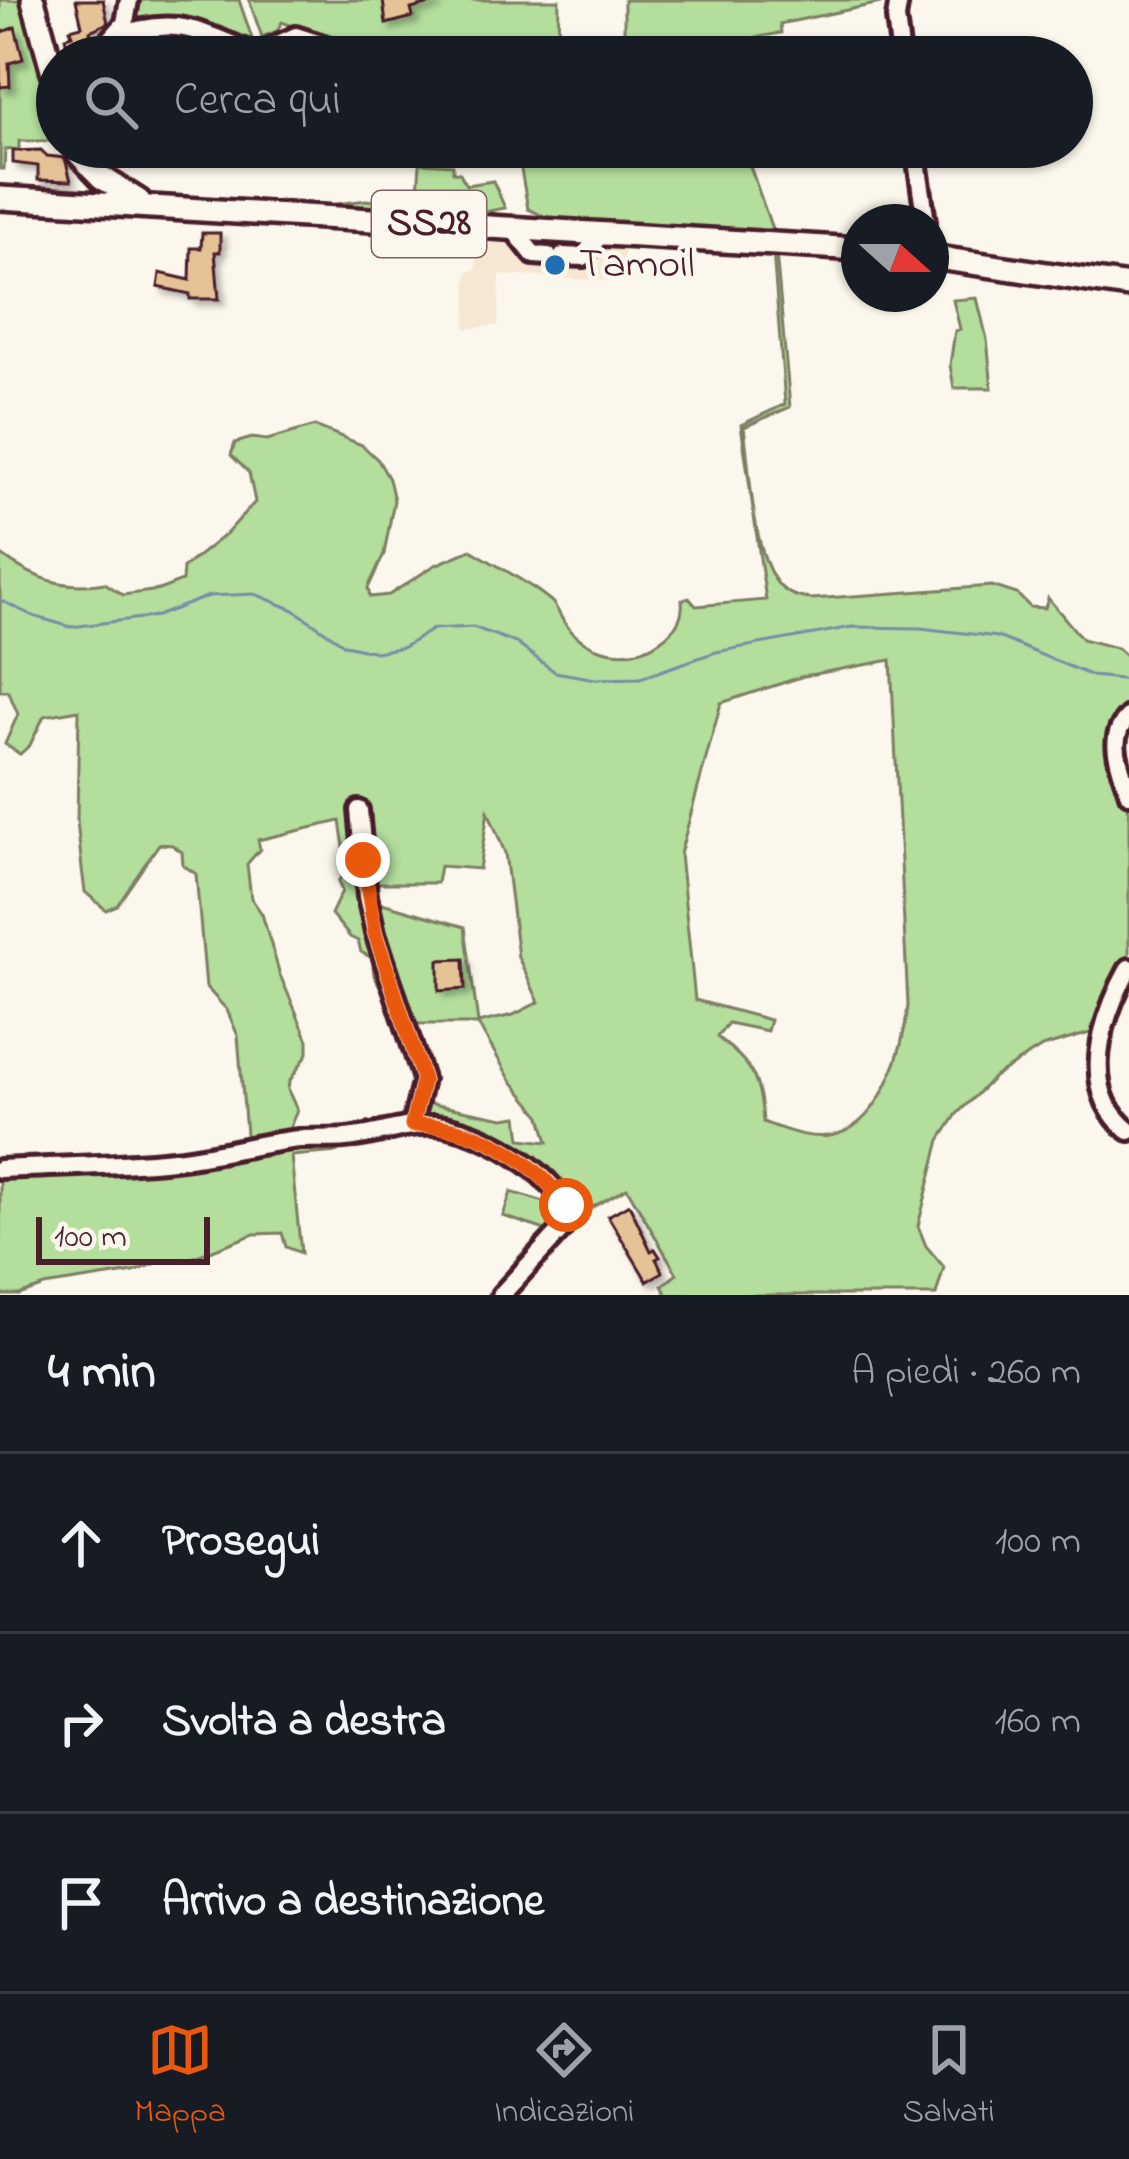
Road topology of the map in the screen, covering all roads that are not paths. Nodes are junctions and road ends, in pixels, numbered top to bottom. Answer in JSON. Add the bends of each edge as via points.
{"nodes":[{"id":1,"x":33,"y":0,"type":"edge"},
{"id":2,"x":129,"y":0,"type":"edge"},
{"id":3,"x":898,"y":0,"type":"edge"},
{"id":4,"x":43,"y":36,"type":"edge"},
{"id":5,"x":114,"y":36,"type":"edge"},
{"id":6,"x":121,"y":36,"type":"edge"},
{"id":7,"x":203,"y":36,"type":"edge"},
{"id":8,"x":898,"y":36,"type":"edge"},
{"id":9,"x":85,"y":168,"type":"edge"},
{"id":10,"x":918,"y":168,"type":"edge"},
{"id":11,"x":91,"y":180,"type":"junction"},
{"id":12,"x":0,"y":198,"type":"edge"},
{"id":13,"x":65,"y":202,"type":"junction"},
{"id":14,"x":96,"y":203,"type":"junction"},
{"id":15,"x":923,"y":204,"type":"edge"},
{"id":16,"x":153,"y":207,"type":"junction"},
{"id":17,"x":513,"y":229,"type":"junction"},
{"id":18,"x":602,"y":234,"type":"junction"},
{"id":19,"x":841,"y":248,"type":"edge"},
{"id":20,"x":949,"y":259,"type":"edge"},
{"id":21,"x":1129,"y":286,"type":"edge"},
{"id":22,"x":1129,"y":716,"type":"edge"},
{"id":23,"x":1129,"y":794,"type":"edge"},
{"id":24,"x":359,"y":810,"type":"dead end"},
{"id":25,"x":1129,"y":968,"type":"edge"},
{"id":26,"x":412,"y":1125,"type":"junction"},
{"id":27,"x":1129,"y":1131,"type":"edge"},
{"id":28,"x":0,"y":1168,"type":"edge"},
{"id":29,"x":501,"y":1295,"type":"edge"}],
"edges":[{"from":1,"to":4,"type":"main road"},
{"from":2,"to":5,"type":"street"},
{"from":3,"to":8,"type":"street"},
{"from":6,"to":7,"type":"street","via":[[166,24]]},
{"from":9,"to":11,"type":"main road"},
{"from":10,"to":15,"type":"street"},
{"from":11,"to":13,"type":"main road"},
{"from":11,"to":14,"type":"main road","via":[[103,188]]},
{"from":11,"to":16,"type":"main road"},
{"from":12,"to":13,"type":"main road","number":"SS28"},
{"from":13,"to":14,"type":"main road","number":"SS28"},
{"from":14,"to":16,"type":"main road","number":"SS28"},
{"from":16,"to":17,"type":"main road","number":"SS28"},
{"from":17,"to":18,"type":"main road","number":"SS28"},
{"from":17,"to":18,"type":"street","via":[[534,256],[583,257]]},
{"from":18,"to":19,"type":"main road","number":"SS28"},
{"from":20,"to":21,"type":"main road"},
{"from":22,"to":23,"type":"street","via":[[1115,743]]},
{"from":24,"to":26,"type":"street","via":[[375,933],[423,1079]]},
{"from":25,"to":27,"type":"street","via":[[1105,1023],[1098,1086]]},
{"from":26,"to":28,"type":"street","via":[[174,1160]]},
{"from":26,"to":29,"type":"street","via":[[492,1139],[566,1205],[562,1229]]}]}
